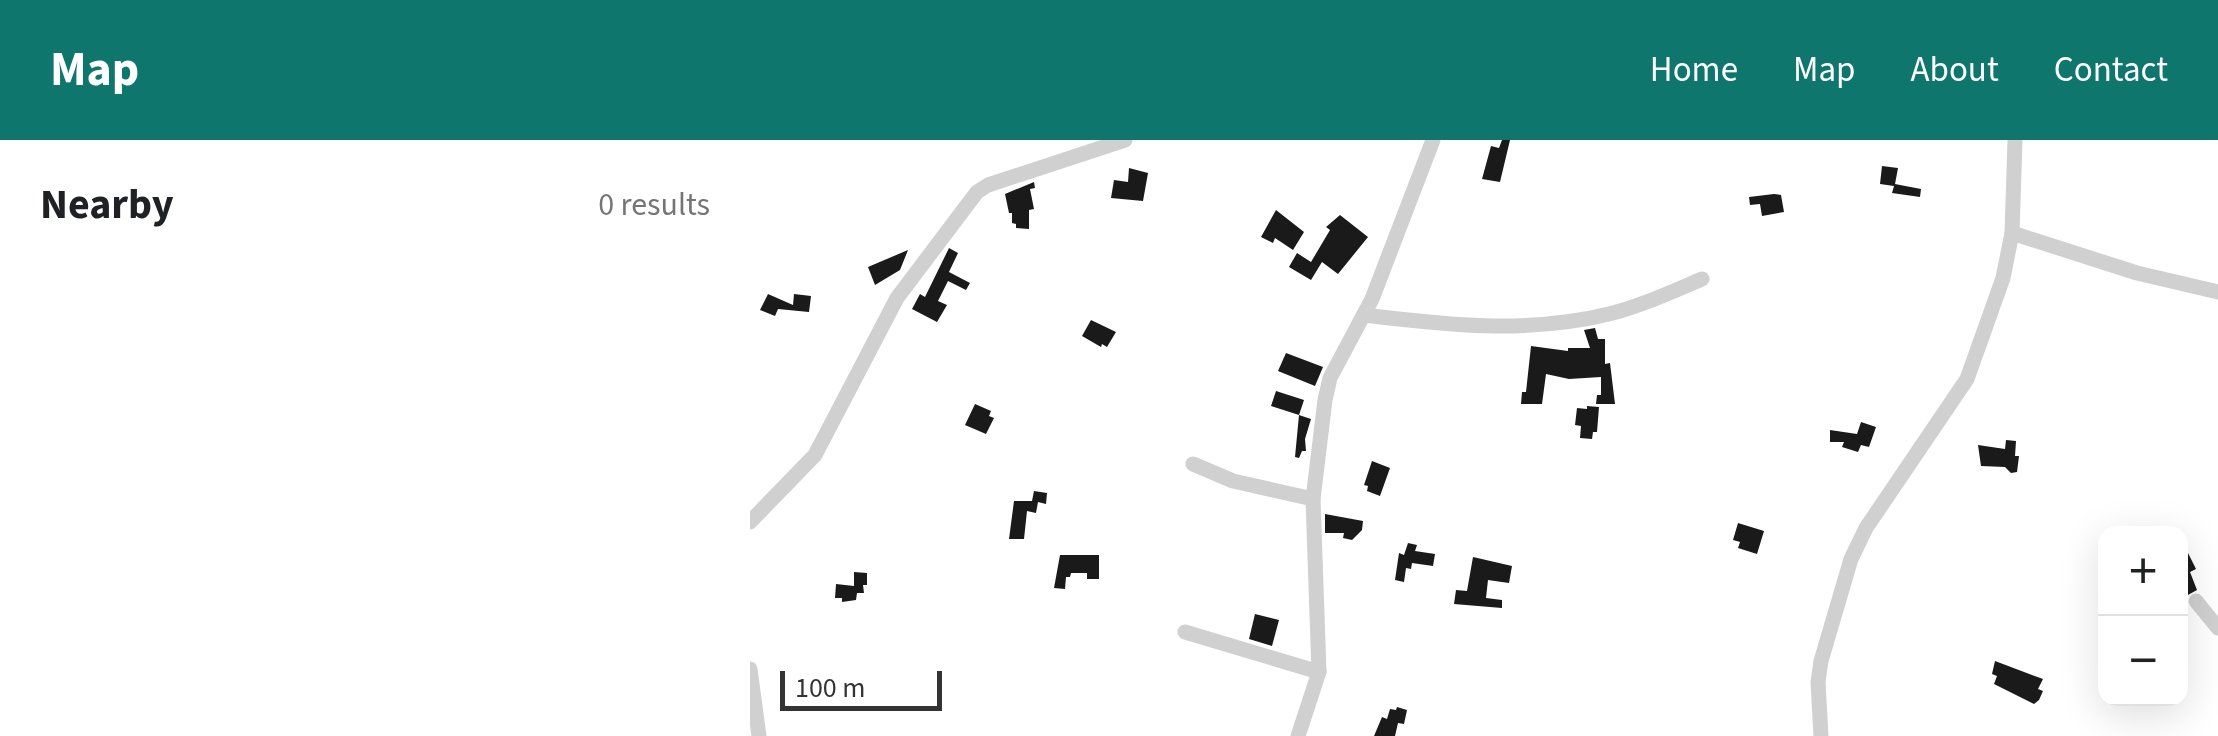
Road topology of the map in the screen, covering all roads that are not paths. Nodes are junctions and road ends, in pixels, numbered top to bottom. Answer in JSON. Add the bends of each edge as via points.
{"nodes":[{"id":1,"x":1126,"y":140,"type":"edge"},
{"id":2,"x":1433,"y":140,"type":"edge"},
{"id":3,"x":2016,"y":140,"type":"edge"},
{"id":4,"x":2012,"y":233,"type":"junction"},
{"id":5,"x":1702,"y":279,"type":"dead end"},
{"id":6,"x":2218,"y":292,"type":"edge"},
{"id":7,"x":1364,"y":316,"type":"junction"},
{"id":8,"x":1193,"y":464,"type":"dead end"},
{"id":9,"x":1314,"y":499,"type":"junction"},
{"id":10,"x":750,"y":522,"type":"edge"},
{"id":11,"x":2196,"y":601,"type":"dead end"},
{"id":12,"x":2218,"y":628,"type":"edge"},
{"id":13,"x":1185,"y":632,"type":"dead end"},
{"id":14,"x":750,"y":669,"type":"edge"},
{"id":15,"x":1319,"y":672,"type":"junction"},
{"id":16,"x":759,"y":736,"type":"edge"},
{"id":17,"x":1298,"y":736,"type":"edge"},
{"id":18,"x":1821,"y":736,"type":"edge"}],
"edges":[{"from":1,"to":10,"type":"street","via":[[976,192],[897,298],[815,455]]},
{"from":2,"to":7,"type":"street"},
{"from":3,"to":4,"type":"street"},
{"from":4,"to":6,"type":"street"},
{"from":4,"to":18,"type":"street","via":[[1973,369],[1851,559],[1821,661]]},
{"from":5,"to":7,"type":"street","via":[[1633,307],[1549,324],[1463,326]]},
{"from":7,"to":9,"type":"street","via":[[1330,378]]},
{"from":8,"to":9,"type":"street","via":[[1233,481]]},
{"from":9,"to":15,"type":"street"},
{"from":11,"to":12,"type":"street"},
{"from":13,"to":15,"type":"street"},
{"from":14,"to":16,"type":"street"},
{"from":15,"to":17,"type":"street"}]}
